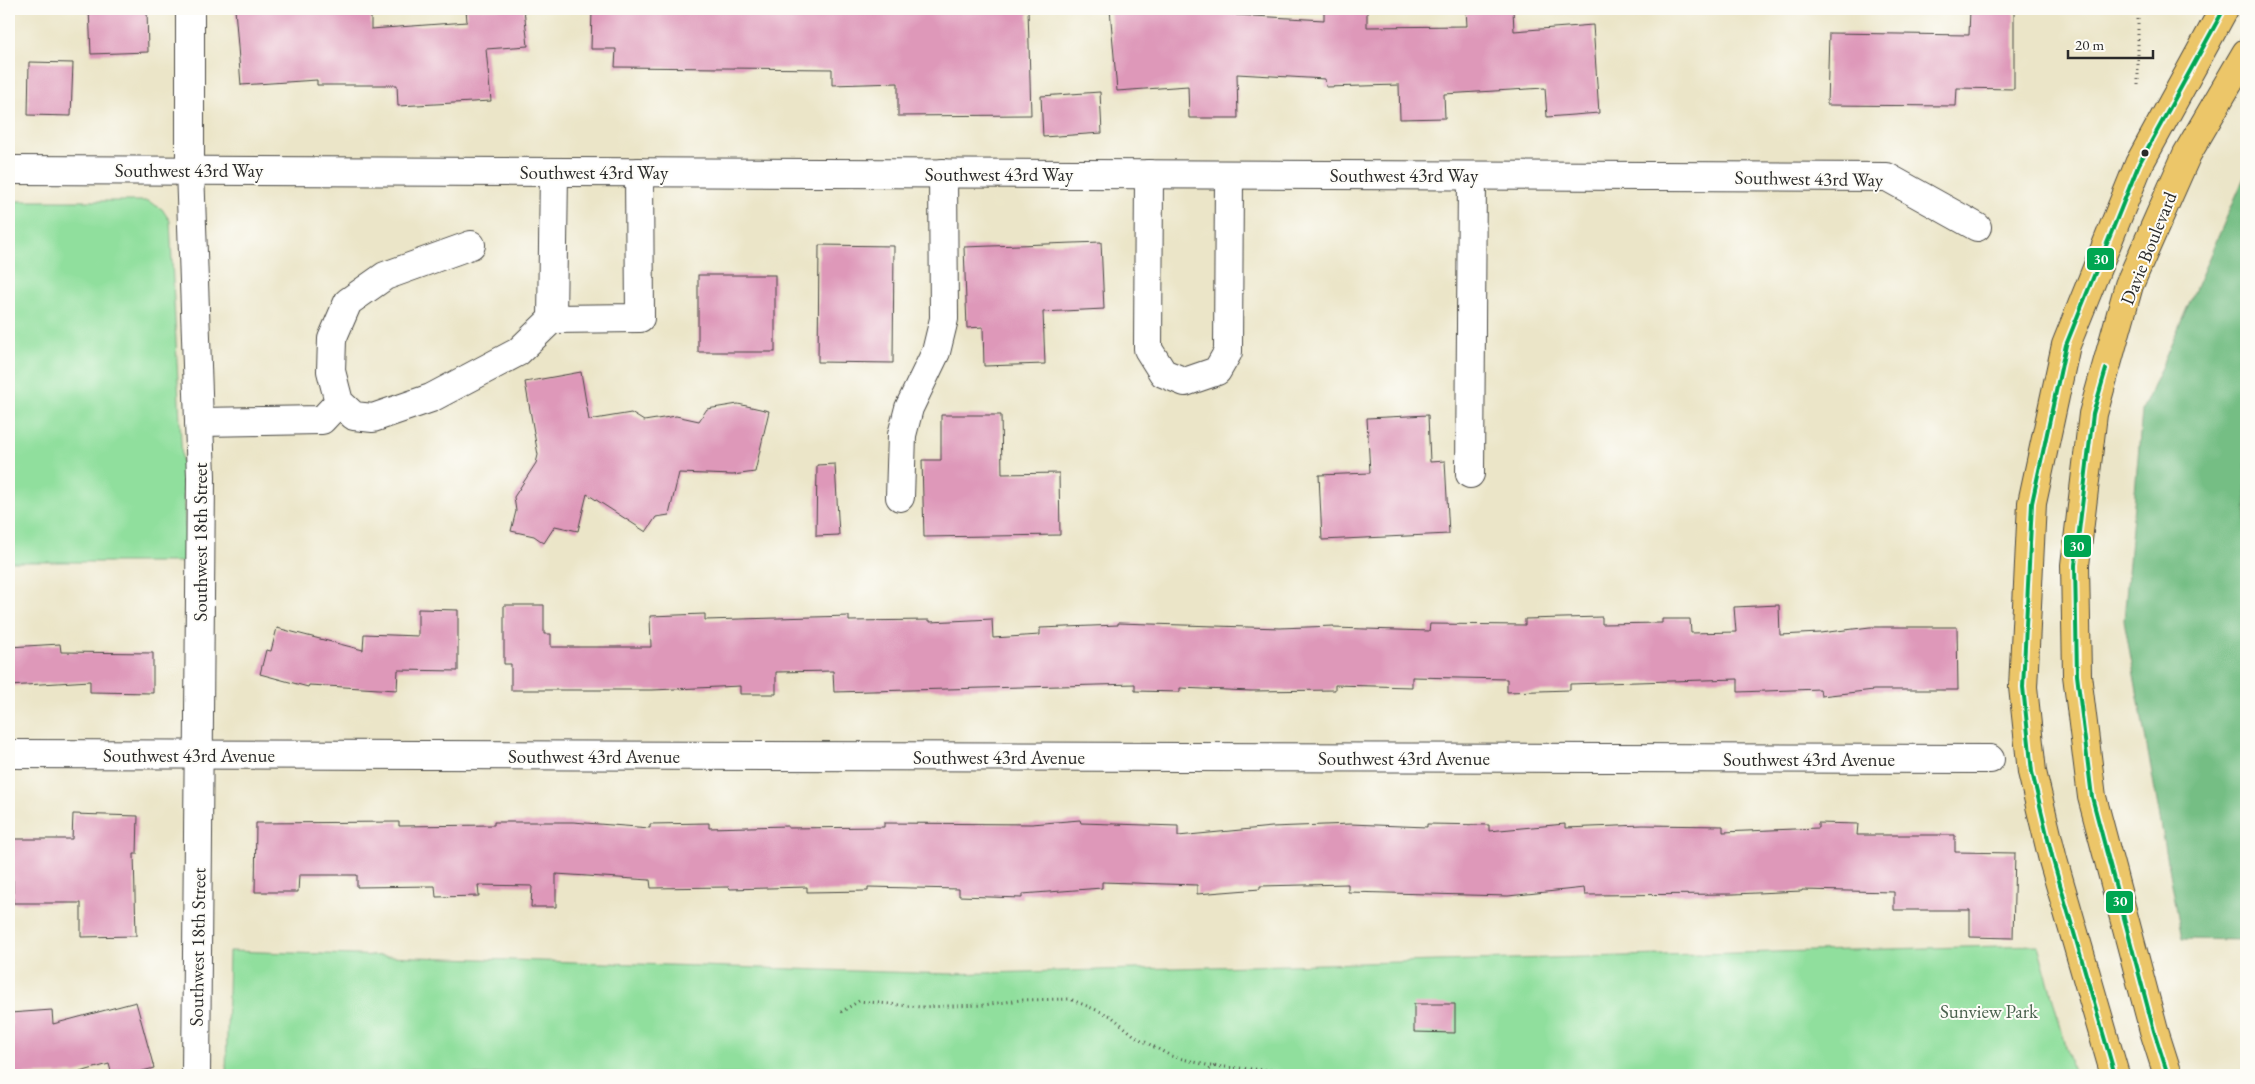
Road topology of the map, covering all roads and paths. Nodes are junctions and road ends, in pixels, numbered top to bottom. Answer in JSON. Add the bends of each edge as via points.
{"nodes":[{"id":1,"x":190,"y":9,"type":"edge"},
{"id":2,"x":2138,"y":9,"type":"edge"},
{"id":3,"x":2224,"y":9,"type":"edge"},
{"id":4,"x":2246,"y":53,"type":"edge"},
{"id":5,"x":2138,"y":86,"type":"dead end"},
{"id":6,"x":9,"y":170,"type":"edge"},
{"id":7,"x":190,"y":170,"type":"junction"},
{"id":8,"x":554,"y":172,"type":"junction"},
{"id":9,"x":639,"y":172,"type":"junction"},
{"id":10,"x":943,"y":173,"type":"junction"},
{"id":11,"x":1149,"y":174,"type":"junction"},
{"id":12,"x":1229,"y":175,"type":"junction"},
{"id":13,"x":1472,"y":176,"type":"junction"},
{"id":14,"x":1977,"y":227,"type":"dead end"},
{"id":15,"x":470,"y":245,"type":"dead end"},
{"id":16,"x":552,"y":318,"type":"junction"},
{"id":17,"x":339,"y":402,"type":"junction"},
{"id":18,"x":199,"y":422,"type":"junction"},
{"id":19,"x":1470,"y":474,"type":"dead end"},
{"id":20,"x":900,"y":497,"type":"dead end"},
{"id":21,"x":9,"y":754,"type":"edge"},
{"id":22,"x":200,"y":755,"type":"junction"},
{"id":23,"x":1990,"y":760,"type":"dead end"},
{"id":24,"x":841,"y":1012,"type":"dead end"},
{"id":25,"x":1216,"y":1066,"type":"junction"},
{"id":26,"x":196,"y":1075,"type":"edge"},
{"id":27,"x":1201,"y":1075,"type":"edge"},
{"id":28,"x":1341,"y":1075,"type":"edge"},
{"id":29,"x":2115,"y":1075,"type":"edge"},
{"id":30,"x":2168,"y":1075,"type":"edge"}],
"edges":[{"from":1,"to":7,"type":"street","name":"Southwest 18th Street"},
{"from":2,"to":5,"type":"path"},
{"from":3,"to":29,"type":"main road","via":[[2138,164],[2066,345],[2032,503],[2023,687],[2032,772],[2053,860]]},
{"from":4,"to":30,"type":"main road","name":"Davie Boulevard","via":[[2187,154],[2129,285],[2093,414],[2075,565],[2077,675],[2092,797]]},
{"from":6,"to":7,"type":"street","name":"Southwest 43rd Way"},
{"from":7,"to":8,"type":"street","name":"Southwest 43rd Way"},
{"from":7,"to":18,"type":"street","name":"Southwest 18th Street"},
{"from":8,"to":9,"type":"street","name":"Southwest 43rd Way"},
{"from":8,"to":16,"type":"street"},
{"from":9,"to":10,"type":"street","name":"Southwest 43rd Way"},
{"from":9,"to":16,"type":"street","via":[[640,318]]},
{"from":10,"to":11,"type":"street","name":"Southwest 43rd Way"},
{"from":10,"to":20,"type":"street","via":[[944,319],[936,352],[910,408],[902,435]]},
{"from":11,"to":12,"type":"street","name":"Southwest 43rd Way"},
{"from":11,"to":12,"type":"street","via":[[1148,349],[1163,373],[1185,382],[1217,371],[1228,352]]},
{"from":12,"to":13,"type":"street","name":"Southwest 43rd Way"},
{"from":13,"to":14,"type":"street","name":"Southwest 43rd Way","via":[[1887,177]]},
{"from":13,"to":19,"type":"street"},
{"from":15,"to":17,"type":"street","via":[[385,276],[348,302],[332,339],[332,371]]},
{"from":16,"to":17,"type":"street","via":[[518,352],[430,398],[373,418],[354,416]]},
{"from":17,"to":18,"type":"street","via":[[322,420]]},
{"from":18,"to":22,"type":"street","name":"Southwest 18th Street"},
{"from":21,"to":22,"type":"street","name":"Southwest 43rd Avenue"},
{"from":22,"to":23,"type":"street","name":"Southwest 43rd Avenue"},
{"from":22,"to":26,"type":"street","name":"Southwest 18th Street"},
{"from":24,"to":25,"type":"path","via":[[859,1001],[920,1006],[1070,999],[1112,1016],[1136,1037],[1171,1056]]},
{"from":25,"to":27,"type":"path"},
{"from":25,"to":28,"type":"path"}]}
